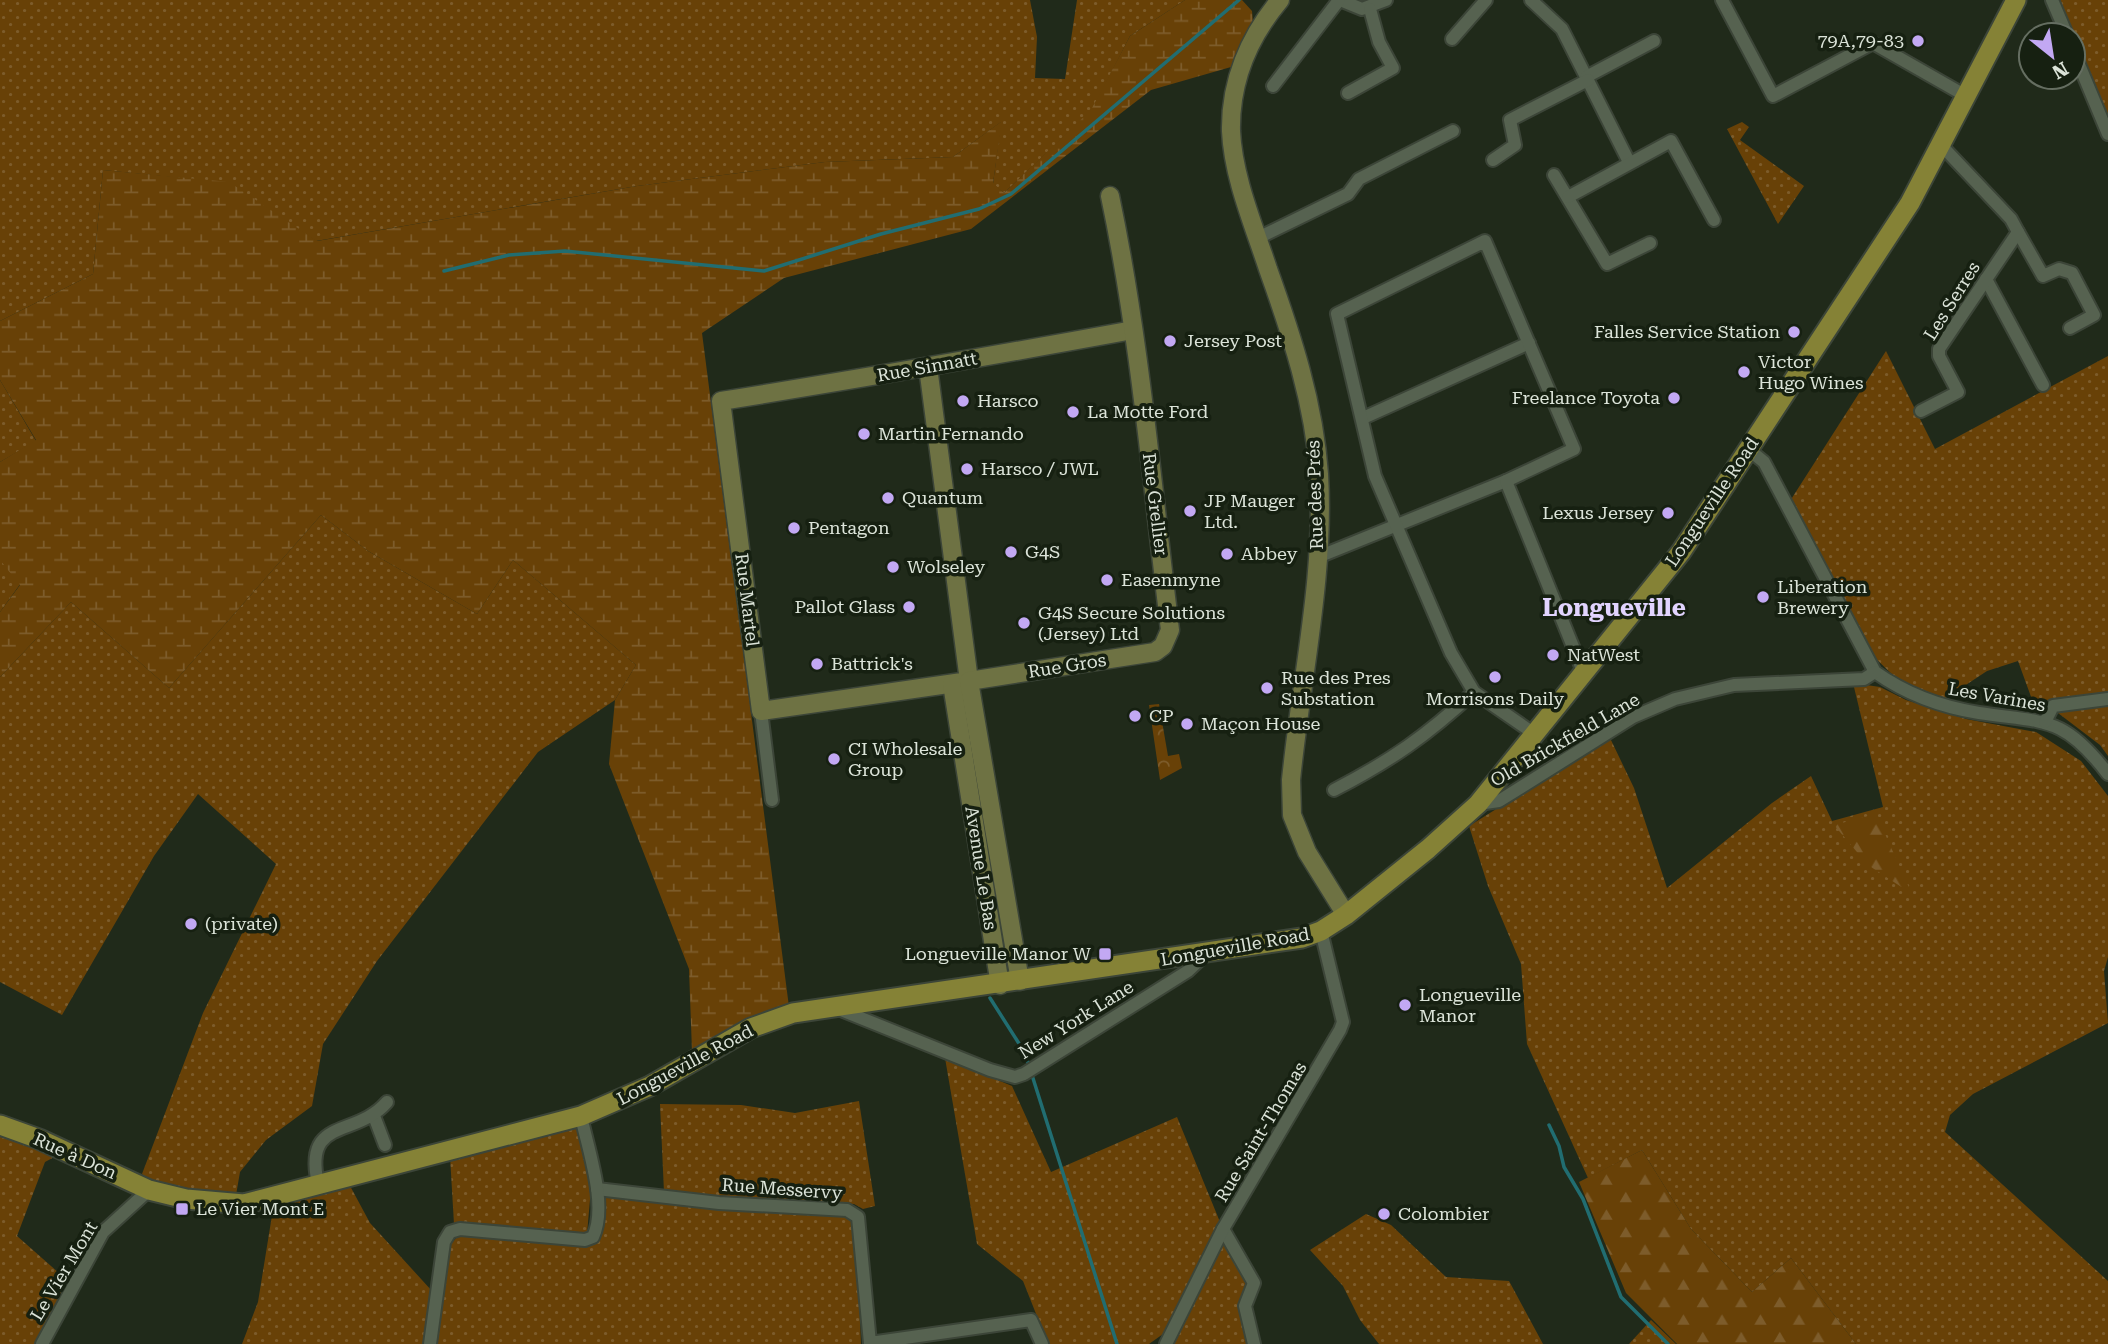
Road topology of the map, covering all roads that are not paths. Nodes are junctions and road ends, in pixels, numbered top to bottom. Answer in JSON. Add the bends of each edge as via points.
{"nodes":[{"id":1,"x":1280,"y":0,"type":"edge"},
{"id":2,"x":1340,"y":0,"type":"edge"},
{"id":3,"x":1386,"y":0,"type":"edge"},
{"id":4,"x":1486,"y":0,"type":"edge"},
{"id":5,"x":1531,"y":0,"type":"edge"},
{"id":6,"x":1722,"y":0,"type":"edge"},
{"id":7,"x":2052,"y":0,"type":"edge"},
{"id":8,"x":2013,"y":2,"type":"edge"},
{"id":9,"x":1370,"y":9,"type":"junction"},
{"id":10,"x":2061,"y":21,"type":"edge"},
{"id":11,"x":1452,"y":39,"type":"dead end"},
{"id":12,"x":1654,"y":41,"type":"dead end"},
{"id":13,"x":1587,"y":79,"type":"junction"},
{"id":14,"x":2087,"y":84,"type":"edge"},
{"id":15,"x":1273,"y":86,"type":"dead end"},
{"id":16,"x":1348,"y":93,"type":"dead end"},
{"id":17,"x":1966,"y":96,"type":"junction"},
{"id":18,"x":1453,"y":131,"type":"dead end"},
{"id":19,"x":2108,"y":134,"type":"edge"},
{"id":20,"x":1942,"y":146,"type":"junction"},
{"id":21,"x":1493,"y":160,"type":"dead end"},
{"id":22,"x":1629,"y":162,"type":"junction"},
{"id":23,"x":1554,"y":175,"type":"dead end"},
{"id":24,"x":1110,"y":196,"type":"dead end"},
{"id":25,"x":1568,"y":197,"type":"junction"},
{"id":26,"x":1714,"y":220,"type":"dead end"},
{"id":27,"x":2018,"y":232,"type":"junction"},
{"id":28,"x":1258,"y":238,"type":"junction"},
{"id":29,"x":1650,"y":243,"type":"dead end"},
{"id":30,"x":1986,"y":279,"type":"junction"},
{"id":31,"x":2070,"y":328,"type":"dead end"},
{"id":32,"x":1133,"y":330,"type":"junction"},
{"id":33,"x":1529,"y":343,"type":"junction"},
{"id":34,"x":928,"y":367,"type":"junction"},
{"id":35,"x":2043,"y":386,"type":"dead end"},
{"id":36,"x":721,"y":401,"type":"joint"},
{"id":37,"x":1921,"y":411,"type":"dead end"},
{"id":38,"x":1363,"y":418,"type":"junction"},
{"id":39,"x":1748,"y":449,"type":"junction"},
{"id":40,"x":1506,"y":481,"type":"junction"},
{"id":41,"x":1395,"y":527,"type":"junction"},
{"id":42,"x":1318,"y":557,"type":"junction"},
{"id":43,"x":1163,"y":646,"type":"joint"},
{"id":44,"x":1875,"y":672,"type":"junction"},
{"id":45,"x":1584,"y":674,"type":"junction"},
{"id":46,"x":960,"y":683,"type":"junction"},
{"id":47,"x":1474,"y":692,"type":"junction"},
{"id":48,"x":2108,"y":699,"type":"edge"},
{"id":49,"x":761,"y":711,"type":"junction"},
{"id":50,"x":2045,"y":722,"type":"junction"},
{"id":51,"x":1536,"y":735,"type":"junction"},
{"id":52,"x":2108,"y":774,"type":"edge"},
{"id":53,"x":1334,"y":790,"type":"dead end"},
{"id":54,"x":772,"y":800,"type":"dead end"},
{"id":55,"x":1478,"y":804,"type":"junction"},
{"id":56,"x":1346,"y":915,"type":"junction"},
{"id":57,"x":1321,"y":931,"type":"junction"},
{"id":58,"x":1207,"y":953,"type":"junction"},
{"id":59,"x":1010,"y":983,"type":"junction"},
{"id":60,"x":836,"y":1007,"type":"junction"},
{"id":61,"x":387,"y":1102,"type":"dead end"},
{"id":62,"x":374,"y":1116,"type":"junction"},
{"id":63,"x":581,"y":1116,"type":"junction"},
{"id":64,"x":0,"y":1125,"type":"edge"},
{"id":65,"x":385,"y":1145,"type":"dead end"},
{"id":66,"x":318,"y":1184,"type":"junction"},
{"id":67,"x":597,"y":1189,"type":"junction"},
{"id":68,"x":149,"y":1190,"type":"junction"},
{"id":69,"x":1223,"y":1229,"type":"junction"},
{"id":70,"x":42,"y":1344,"type":"edge"},
{"id":71,"x":430,"y":1344,"type":"edge"},
{"id":72,"x":1042,"y":1344,"type":"edge"},
{"id":73,"x":1166,"y":1344,"type":"edge"},
{"id":74,"x":1254,"y":1344,"type":"edge"}],
"edges":[{"from":1,"to":28,"type":"street","name":"Rue des Prés","via":[[1248,48],[1233,102],[1234,150]]},
{"from":2,"to":9,"type":"street"},
{"from":2,"to":15,"type":"street"},
{"from":3,"to":9,"type":"street"},
{"from":4,"to":11,"type":"street"},
{"from":5,"to":13,"type":"street","via":[[1562,29]]},
{"from":6,"to":17,"type":"street","via":[[1773,96],[1873,43]]},
{"from":7,"to":10,"type":"street"},
{"from":8,"to":17,"type":"main road","name":"Longueville Road"},
{"from":9,"to":16,"type":"street","via":[[1379,42],[1394,68]]},
{"from":12,"to":13,"type":"street"},
{"from":13,"to":21,"type":"street","via":[[1510,120],[1515,145]]},
{"from":13,"to":22,"type":"street"},
{"from":14,"to":19,"type":"street"},
{"from":17,"to":20,"type":"main road","name":"Longueville Road"},
{"from":18,"to":28,"type":"street","via":[[1359,179],[1348,194]]},
{"from":20,"to":27,"type":"street"},
{"from":20,"to":39,"type":"main road","name":"Longueville Road","via":[[1910,203]]},
{"from":22,"to":25,"type":"street"},
{"from":22,"to":26,"type":"street","via":[[1671,141]]},
{"from":23,"to":25,"type":"street"},
{"from":24,"to":32,"type":"street","name":"Rue Grellier"},
{"from":25,"to":29,"type":"street","via":[[1607,264]]},
{"from":27,"to":30,"type":"street","name":"Les Serres"},
{"from":27,"to":31,"type":"street","via":[[2043,276],[2067,269],[2072,273],[2094,315]]},
{"from":28,"to":42,"type":"street","name":"Rue des Prés","via":[[1310,405],[1319,475]]},
{"from":30,"to":35,"type":"street"},
{"from":30,"to":37,"type":"street","name":"Les Serres","via":[[1939,349],[1958,392]]},
{"from":32,"to":34,"type":"street","name":"Rue Sinnatt"},
{"from":32,"to":43,"type":"street","name":"Rue Grellier","via":[[1170,630]]},
{"from":33,"to":38,"type":"street"},
{"from":33,"to":38,"type":"street","via":[[1485,240],[1337,314]]},
{"from":33,"to":40,"type":"street","via":[[1574,449]]},
{"from":34,"to":36,"type":"street","name":"Rue Sinnatt"},
{"from":34,"to":46,"type":"street","name":"Avenue Le Bas"},
{"from":36,"to":49,"type":"street","name":"Rue Martel"},
{"from":38,"to":41,"type":"street","via":[[1376,476]]},
{"from":39,"to":44,"type":"street","name":"Les Varines","via":[[1764,462]]},
{"from":39,"to":45,"type":"main road","name":"Longueville Road","via":[[1681,552]]},
{"from":40,"to":41,"type":"street"},
{"from":40,"to":45,"type":"street"},
{"from":41,"to":42,"type":"street"},
{"from":41,"to":47,"type":"street","via":[[1451,653]]},
{"from":42,"to":56,"type":"street","name":"Rue des Prés","via":[[1291,780],[1292,815],[1307,852]]},
{"from":43,"to":46,"type":"street","name":"Rue Gros","via":[[1146,654]]},
{"from":44,"to":50,"type":"street","name":"Les Varines","via":[[1898,688],[1943,706]]},
{"from":44,"to":55,"type":"street","name":"Old Brickfield Lane","via":[[1864,678],[1734,685],[1675,699],[1633,717],[1499,801]]},
{"from":45,"to":51,"type":"main road","name":"Longueville Road"},
{"from":46,"to":49,"type":"street","name":"Rue Gros"},
{"from":46,"to":59,"type":"street","name":"Avenue Le Bas"},
{"from":47,"to":51,"type":"street"},
{"from":47,"to":53,"type":"street","via":[[1423,738]]},
{"from":48,"to":50,"type":"street","via":[[2053,706]]},
{"from":49,"to":54,"type":"street","name":"Rue Martel"},
{"from":50,"to":52,"type":"street","name":"Les Varines","via":[[2083,744]]},
{"from":51,"to":55,"type":"main road","name":"Longueville Road"},
{"from":55,"to":56,"type":"main road","name":"Longueville Road"},
{"from":56,"to":57,"type":"main road","name":"Longueville Road"},
{"from":57,"to":58,"type":"main road","name":"Longueville Road"},
{"from":57,"to":69,"type":"street","name":"Rue Saint-Thomas","via":[[1343,1022]]},
{"from":58,"to":59,"type":"main road","name":"Longueville Road"},
{"from":58,"to":60,"type":"street","name":"New York Lane","via":[[1188,971],[1015,1077]]},
{"from":59,"to":60,"type":"main road","name":"Longueville Road"},
{"from":60,"to":63,"type":"main road","name":"Longueville Road","via":[[793,1013],[751,1028],[650,1086]]},
{"from":61,"to":62,"type":"street"},
{"from":62,"to":65,"type":"street"},
{"from":62,"to":66,"type":"street","via":[[322,1139],[315,1153]]},
{"from":63,"to":66,"type":"main road","name":"Longueville Road"},
{"from":63,"to":67,"type":"street"},
{"from":64,"to":68,"type":"main road","name":"Rue à Don"},
{"from":66,"to":68,"type":"main road","name":"Longueville Road","via":[[244,1203],[186,1199]]},
{"from":67,"to":71,"type":"street","via":[[596,1230],[585,1240],[460,1229],[450,1232],[444,1242]]},
{"from":67,"to":72,"type":"street","name":"Rue Messervy","via":[[719,1203],[848,1210],[858,1217],[870,1343],[1031,1320]]},
{"from":68,"to":70,"type":"street","name":"Le Vier Mont","via":[[103,1233]]},
{"from":69,"to":73,"type":"street","name":"Rue Saint-Thomas"},
{"from":69,"to":74,"type":"street","via":[[1254,1283],[1245,1306]]}]}
